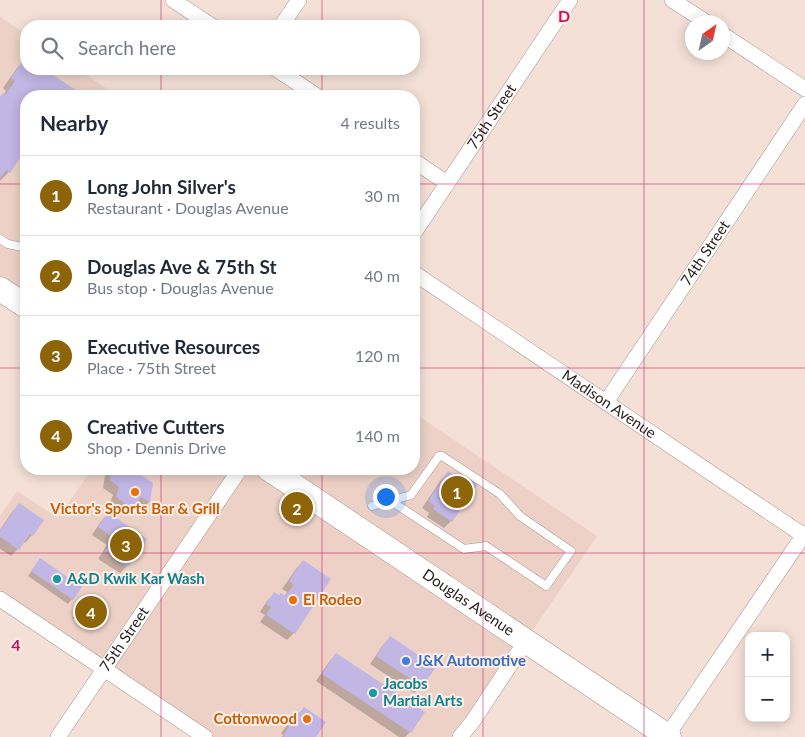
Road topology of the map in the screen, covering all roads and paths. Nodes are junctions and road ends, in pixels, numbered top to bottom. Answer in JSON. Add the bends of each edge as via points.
{"nodes":[{"id":1,"x":173,"y":0,"type":"edge"},
{"id":2,"x":299,"y":0,"type":"edge"},
{"id":3,"x":570,"y":0,"type":"edge"},
{"id":4,"x":672,"y":0,"type":"edge"},
{"id":5,"x":695,"y":15,"type":"edge"},
{"id":6,"x":203,"y":20,"type":"edge"},
{"id":7,"x":285,"y":20,"type":"edge"},
{"id":8,"x":730,"y":39,"type":"edge"},
{"id":9,"x":285,"y":75,"type":"edge"},
{"id":10,"x":805,"y":89,"type":"edge"},
{"id":11,"x":308,"y":90,"type":"edge"},
{"id":12,"x":805,"y":104,"type":"edge"},
{"id":13,"x":420,"y":165,"type":"edge"},
{"id":14,"x":447,"y":183,"type":"junction"},
{"id":15,"x":420,"y":224,"type":"edge"},
{"id":16,"x":0,"y":239,"type":"edge"},
{"id":17,"x":20,"y":247,"type":"edge"},
{"id":18,"x":420,"y":277,"type":"edge"},
{"id":19,"x":0,"y":289,"type":"edge"},
{"id":20,"x":20,"y":302,"type":"edge"},
{"id":21,"x":606,"y":402,"type":"junction"},
{"id":22,"x":236,"y":475,"type":"edge"},
{"id":23,"x":278,"y":475,"type":"edge"},
{"id":24,"x":391,"y":501,"type":"junction"},
{"id":25,"x":372,"y":506,"type":"dead end"},
{"id":26,"x":804,"y":534,"type":"edge"},
{"id":27,"x":0,"y":599,"type":"edge"},
{"id":28,"x":526,"y":641,"type":"junction"},
{"id":29,"x":104,"y":669,"type":"junction"},
{"id":30,"x":668,"y":736,"type":"edge"},
{"id":31,"x":58,"y":737,"type":"edge"},
{"id":32,"x":205,"y":737,"type":"edge"},
{"id":33,"x":460,"y":737,"type":"edge"}],
"edges":[{"from":1,"to":6,"type":"street"},
{"from":2,"to":7,"type":"street"},
{"from":3,"to":14,"type":"street","name":"75th Street"},
{"from":4,"to":5,"type":"street"},
{"from":8,"to":10,"type":"street"},
{"from":9,"to":11,"type":"street"},
{"from":12,"to":21,"type":"street","name":"74th Street"},
{"from":13,"to":14,"type":"street"},
{"from":14,"to":15,"type":"street","name":"75th Street"},
{"from":16,"to":17,"type":"lane"},
{"from":18,"to":21,"type":"street","name":"Madison Avenue"},
{"from":19,"to":20,"type":"main road"},
{"from":21,"to":26,"type":"street","name":"Madison Avenue"},
{"from":22,"to":29,"type":"street","name":"75th Street"},
{"from":23,"to":28,"type":"main road","name":"Douglas Avenue"},
{"from":24,"to":24,"type":"lane","via":[[464,549],[486,546],[546,586],[571,551],[520,516],[500,494],[442,456],[411,494]]},
{"from":24,"to":25,"type":"lane"},
{"from":26,"to":30,"type":"street"},
{"from":27,"to":29,"type":"street"},
{"from":28,"to":30,"type":"main road","name":"Douglas Avenue"},
{"from":28,"to":33,"type":"street"},
{"from":29,"to":31,"type":"street","name":"75th Street"},
{"from":29,"to":32,"type":"street"}]}
